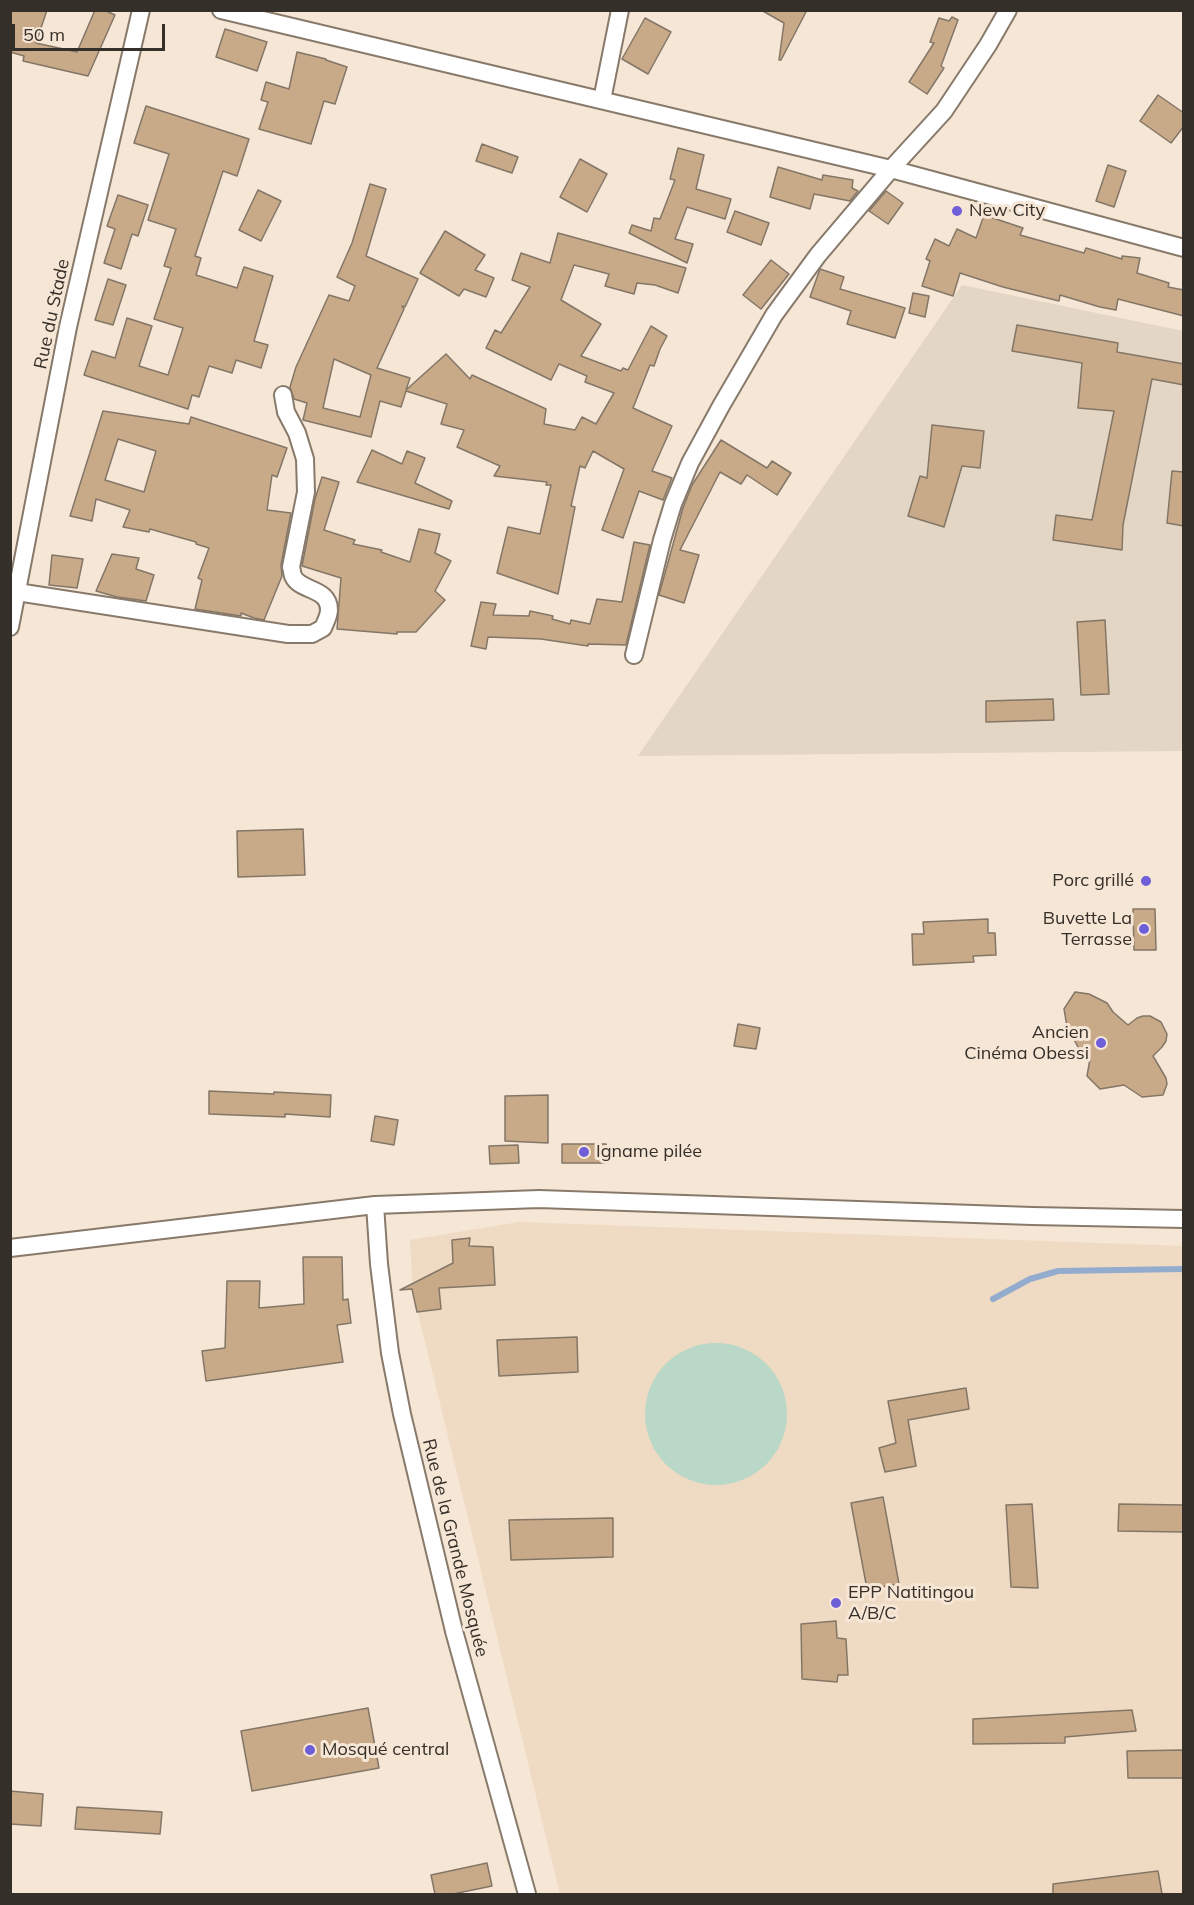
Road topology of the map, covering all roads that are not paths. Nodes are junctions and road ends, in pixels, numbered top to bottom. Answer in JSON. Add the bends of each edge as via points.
{"nodes":[{"id":1,"x":141,"y":10,"type":"edge"},
{"id":2,"x":221,"y":10,"type":"edge"},
{"id":3,"x":620,"y":10,"type":"edge"},
{"id":4,"x":1008,"y":10,"type":"edge"},
{"id":5,"x":602,"y":100,"type":"junction"},
{"id":6,"x":891,"y":169,"type":"junction"},
{"id":7,"x":1184,"y":248,"type":"edge"},
{"id":8,"x":283,"y":395,"type":"dead end"},
{"id":9,"x":17,"y":592,"type":"junction"},
{"id":10,"x":10,"y":627,"type":"edge"},
{"id":11,"x":634,"y":655,"type":"dead end"},
{"id":12,"x":375,"y":1205,"type":"junction"},
{"id":13,"x":1184,"y":1219,"type":"edge"},
{"id":14,"x":10,"y":1248,"type":"edge"},
{"id":15,"x":527,"y":1894,"type":"edge"}],
"edges":[{"from":1,"to":9,"type":"street","name":"Rue du Stade","via":[[68,327]]},
{"from":2,"to":5,"type":"street"},
{"from":3,"to":5,"type":"street"},
{"from":4,"to":6,"type":"street","via":[[944,111]]},
{"from":5,"to":6,"type":"street"},
{"from":6,"to":7,"type":"street"},
{"from":6,"to":11,"type":"street","via":[[818,255],[774,315],[690,463],[662,540]]},
{"from":8,"to":9,"type":"street","via":[[305,459],[306,492],[291,567],[298,582],[321,594],[327,602],[329,611],[323,628],[312,634],[288,634]]},
{"from":9,"to":10,"type":"street","name":"Rue du Stade"},
{"from":12,"to":13,"type":"street","via":[[539,1199]]},
{"from":12,"to":14,"type":"street"},
{"from":12,"to":15,"type":"street","name":"Rue de la Grande Mosquée","via":[[390,1353],[402,1414],[454,1631]]}]}
